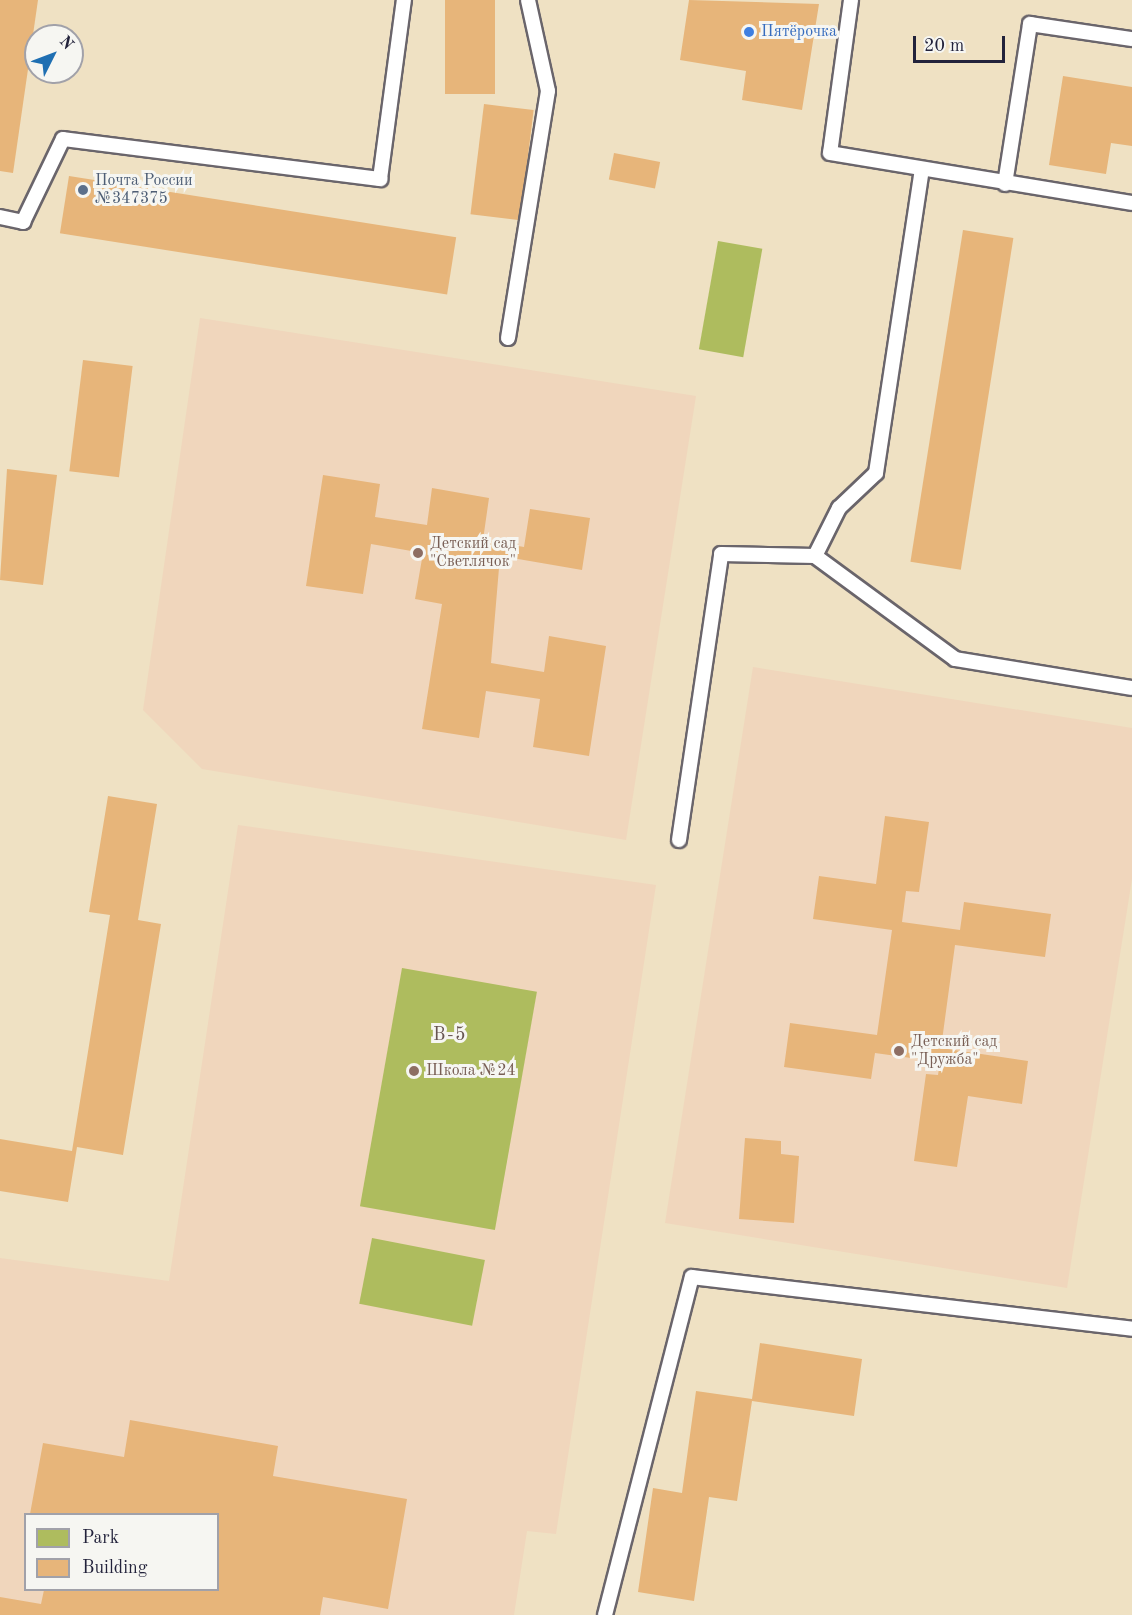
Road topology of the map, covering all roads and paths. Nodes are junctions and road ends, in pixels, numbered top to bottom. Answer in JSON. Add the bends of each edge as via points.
{"nodes":[{"id":1,"x":404,"y":0,"type":"edge"},
{"id":2,"x":528,"y":0,"type":"edge"},
{"id":3,"x":851,"y":0,"type":"edge"},
{"id":4,"x":1132,"y":39,"type":"edge"},
{"id":5,"x":922,"y":169,"type":"junction"},
{"id":6,"x":1005,"y":184,"type":"junction"},
{"id":7,"x":1132,"y":203,"type":"edge"},
{"id":8,"x":0,"y":217,"type":"edge"},
{"id":9,"x":508,"y":338,"type":"dead end"},
{"id":10,"x":815,"y":556,"type":"junction"},
{"id":11,"x":1132,"y":688,"type":"edge"},
{"id":12,"x":680,"y":840,"type":"dead end"},
{"id":13,"x":1132,"y":1329,"type":"edge"},
{"id":14,"x":605,"y":1615,"type":"edge"}],
"edges":[{"from":1,"to":8,"type":"lane","via":[[380,179],[63,139],[23,222]]},
{"from":2,"to":9,"type":"lane","via":[[548,91]]},
{"from":3,"to":5,"type":"lane","via":[[830,153]]},
{"from":4,"to":6,"type":"lane","via":[[1030,24]]},
{"from":5,"to":6,"type":"lane"},
{"from":5,"to":10,"type":"lane","via":[[876,473],[839,508]]},
{"from":6,"to":7,"type":"lane"},
{"from":10,"to":11,"type":"lane","via":[[955,659]]},
{"from":10,"to":12,"type":"lane","via":[[721,554]]},
{"from":13,"to":14,"type":"lane","via":[[692,1277]]}]}
